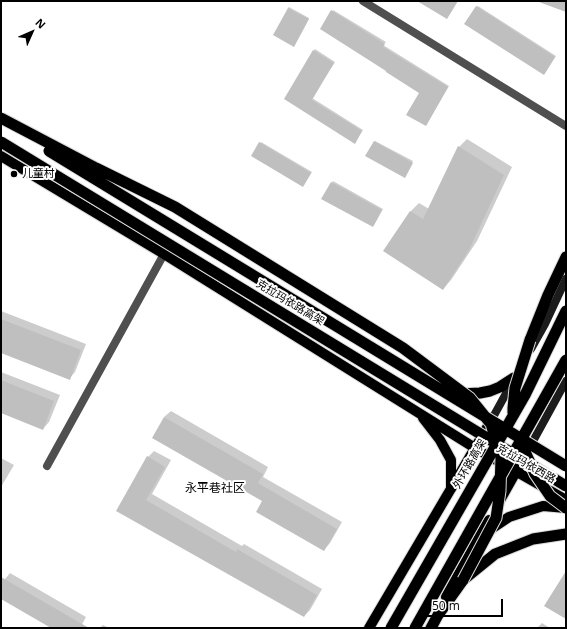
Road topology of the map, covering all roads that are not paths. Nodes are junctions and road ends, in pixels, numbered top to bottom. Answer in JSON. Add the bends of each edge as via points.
{"nodes":[{"id":1,"x":363,"y":1,"type":"edge"},
{"id":2,"x":1,"y":117,"type":"edge"},
{"id":3,"x":1,"y":122,"type":"edge"},
{"id":4,"x":566,"y":126,"type":"edge"},
{"id":5,"x":1,"y":142,"type":"edge"},
{"id":6,"x":1,"y":156,"type":"edge"},
{"id":7,"x":164,"y":254,"type":"junction"},
{"id":8,"x":566,"y":257,"type":"edge"},
{"id":9,"x":566,"y":278,"type":"edge"},
{"id":10,"x":566,"y":311,"type":"edge"},
{"id":11,"x":566,"y":360,"type":"edge"},
{"id":12,"x":514,"y":378,"type":"junction"},
{"id":13,"x":566,"y":381,"type":"edge"},
{"id":14,"x":451,"y":394,"type":"junction"},
{"id":15,"x":418,"y":412,"type":"junction"},
{"id":16,"x":492,"y":419,"type":"junction"},
{"id":17,"x":532,"y":443,"type":"junction"},
{"id":18,"x":475,"y":448,"type":"junction"},
{"id":19,"x":47,"y":466,"type":"dead end"},
{"id":20,"x":566,"y":466,"type":"edge"},
{"id":21,"x":516,"y":472,"type":"junction"},
{"id":22,"x":566,"y":486,"type":"edge"},
{"id":23,"x":451,"y":489,"type":"junction"},
{"id":24,"x":566,"y":500,"type":"edge"},
{"id":25,"x":566,"y":508,"type":"edge"},
{"id":26,"x":566,"y":534,"type":"edge"},
{"id":27,"x":480,"y":536,"type":"junction"},
{"id":28,"x":463,"y":580,"type":"junction"},
{"id":29,"x":370,"y":628,"type":"edge"},
{"id":30,"x":391,"y":628,"type":"edge"},
{"id":31,"x":415,"y":628,"type":"edge"},
{"id":32,"x":430,"y":628,"type":"edge"}],
"edges":[{"from":1,"to":4,"type":"street"},
{"from":2,"to":14,"type":"main road","name":"克拉玛依西路"},
{"from":2,"to":28,"type":"highway","bridge":true,"via":[[175,207],[403,348],[470,398],[491,424],[501,457],[500,491],[496,518]]},
{"from":3,"to":20,"type":"highway","name":"克拉玛依路高架","bridge":true},
{"from":5,"to":22,"type":"highway","name":"克拉玛依路高架","bridge":true},
{"from":6,"to":7,"type":"main road","name":"克拉玛依西路"},
{"from":7,"to":15,"type":"main road","name":"克拉玛依西路"},
{"from":7,"to":19,"type":"street"},
{"from":8,"to":25,"type":"highway","bridge":true,"via":[[530,340],[515,388],[513,408],[516,430],[535,474],[550,496]]},
{"from":9,"to":12,"type":"main road","via":[[545,324]]},
{"from":10,"to":30,"type":"highway","name":"外环路高架","bridge":true,"via":[[525,395]]},
{"from":11,"to":31,"type":"highway","bridge":true},
{"from":12,"to":14,"type":"highway","via":[[490,391]]},
{"from":12,"to":16,"type":"main road"},
{"from":13,"to":17,"type":"main road"},
{"from":14,"to":16,"type":"main road","name":"克拉玛依西路"},
{"from":15,"to":18,"type":"main road","name":"克拉玛依西路"},
{"from":15,"to":23,"type":"main road","via":[[440,440],[451,460]]},
{"from":16,"to":17,"type":"main road","name":"克拉玛依西路"},
{"from":16,"to":18,"type":"main road"},
{"from":17,"to":20,"type":"main road","name":"克拉玛依西路"},
{"from":17,"to":21,"type":"main road"},
{"from":18,"to":21,"type":"main road","name":"克拉玛依西路"},
{"from":18,"to":23,"type":"main road"},
{"from":21,"to":24,"type":"main road","name":"克拉玛依西路"},
{"from":21,"to":27,"type":"main road"},
{"from":23,"to":29,"type":"main road"},
{"from":25,"to":27,"type":"main road","via":[[544,506],[509,517]]},
{"from":26,"to":28,"type":"highway","via":[[533,538],[495,554]]},
{"from":27,"to":32,"type":"main road"},
{"from":28,"to":32,"type":"highway"}]}
